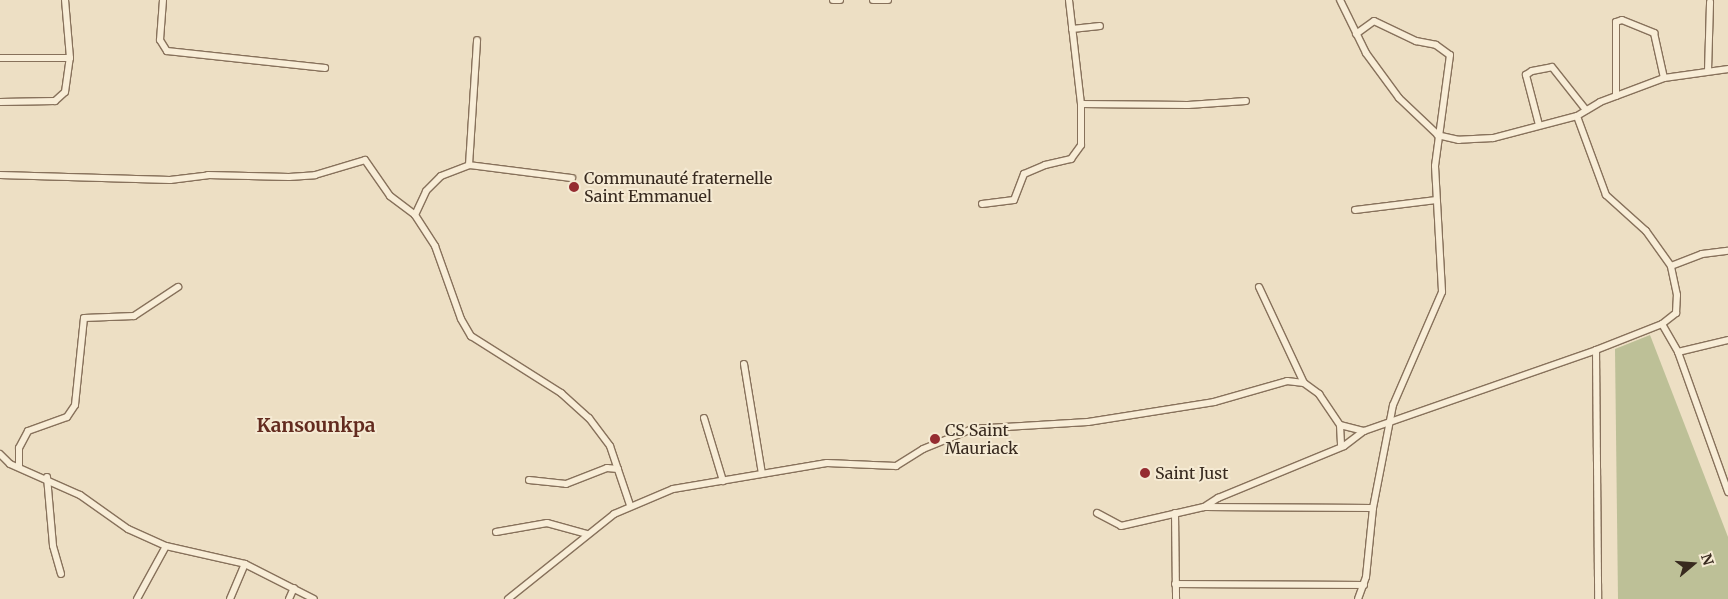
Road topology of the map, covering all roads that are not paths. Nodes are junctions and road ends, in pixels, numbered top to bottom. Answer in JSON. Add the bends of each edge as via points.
{"nodes":[{"id":1,"x":65,"y":0,"type":"edge"},
{"id":2,"x":163,"y":0,"type":"edge"},
{"id":3,"x":833,"y":0,"type":"edge"},
{"id":4,"x":840,"y":0,"type":"edge"},
{"id":5,"x":873,"y":0,"type":"edge"},
{"id":6,"x":888,"y":0,"type":"edge"},
{"id":7,"x":1070,"y":0,"type":"edge"},
{"id":8,"x":1340,"y":0,"type":"edge"},
{"id":9,"x":1710,"y":2,"type":"dead end"},
{"id":10,"x":1100,"y":26,"type":"dead end"},
{"id":11,"x":1072,"y":30,"type":"junction"},
{"id":12,"x":1356,"y":34,"type":"junction"},
{"id":13,"x":477,"y":40,"type":"dead end"},
{"id":14,"x":0,"y":58,"type":"edge"},
{"id":15,"x":70,"y":58,"type":"junction"},
{"id":16,"x":325,"y":68,"type":"dead end"},
{"id":17,"x":1728,"y":69,"type":"edge"},
{"id":18,"x":1708,"y":71,"type":"junction"},
{"id":19,"x":1664,"y":78,"type":"junction"},
{"id":20,"x":1616,"y":96,"type":"junction"},
{"id":21,"x":1246,"y":100,"type":"dead end"},
{"id":22,"x":0,"y":102,"type":"edge"},
{"id":23,"x":1081,"y":104,"type":"junction"},
{"id":24,"x":1586,"y":110,"type":"junction"},
{"id":25,"x":1578,"y":116,"type":"junction"},
{"id":26,"x":1539,"y":125,"type":"junction"},
{"id":27,"x":1438,"y":135,"type":"junction"},
{"id":28,"x":468,"y":165,"type":"junction"},
{"id":29,"x":0,"y":176,"type":"edge"},
{"id":30,"x":572,"y":178,"type":"dead end"},
{"id":31,"x":1436,"y":200,"type":"junction"},
{"id":32,"x":982,"y":204,"type":"dead end"},
{"id":33,"x":1355,"y":210,"type":"dead end"},
{"id":34,"x":415,"y":215,"type":"junction"},
{"id":35,"x":1728,"y":251,"type":"edge"},
{"id":36,"x":1671,"y":266,"type":"junction"},
{"id":37,"x":178,"y":287,"type":"dead end"},
{"id":38,"x":1259,"y":287,"type":"dead end"},
{"id":39,"x":1662,"y":324,"type":"junction"},
{"id":40,"x":1728,"y":340,"type":"edge"},
{"id":41,"x":1596,"y":350,"type":"junction"},
{"id":42,"x":1678,"y":352,"type":"junction"},
{"id":43,"x":744,"y":364,"type":"dead end"},
{"id":44,"x":1304,"y":383,"type":"junction"},
{"id":45,"x":704,"y":418,"type":"dead end"},
{"id":46,"x":1389,"y":424,"type":"junction"},
{"id":47,"x":1340,"y":426,"type":"junction"},
{"id":48,"x":1364,"y":432,"type":"junction"},
{"id":49,"x":1340,"y":446,"type":"junction"},
{"id":50,"x":0,"y":454,"type":"edge"},
{"id":51,"x":0,"y":462,"type":"edge"},
{"id":52,"x":10,"y":464,"type":"junction"},
{"id":53,"x":19,"y":466,"type":"junction"},
{"id":54,"x":618,"y":469,"type":"junction"},
{"id":55,"x":762,"y":474,"type":"junction"},
{"id":56,"x":47,"y":477,"type":"junction"},
{"id":57,"x":530,"y":480,"type":"dead end"},
{"id":58,"x":723,"y":481,"type":"junction"},
{"id":59,"x":1728,"y":492,"type":"edge"},
{"id":60,"x":630,"y":505,"type":"junction"},
{"id":61,"x":1204,"y":507,"type":"junction"},
{"id":62,"x":1373,"y":508,"type":"junction"},
{"id":63,"x":1097,"y":512,"type":"dead end"},
{"id":64,"x":1175,"y":513,"type":"junction"},
{"id":65,"x":496,"y":532,"type":"dead end"},
{"id":66,"x":587,"y":534,"type":"junction"},
{"id":67,"x":166,"y":546,"type":"junction"},
{"id":68,"x":245,"y":564,"type":"junction"},
{"id":69,"x":61,"y":574,"type":"dead end"},
{"id":70,"x":1175,"y":584,"type":"junction"},
{"id":71,"x":1364,"y":585,"type":"junction"},
{"id":72,"x":294,"y":588,"type":"junction"},
{"id":73,"x":137,"y":599,"type":"edge"},
{"id":74,"x":230,"y":599,"type":"edge"},
{"id":75,"x":289,"y":599,"type":"edge"},
{"id":76,"x":314,"y":599,"type":"edge"},
{"id":77,"x":508,"y":599,"type":"edge"},
{"id":78,"x":1176,"y":599,"type":"edge"},
{"id":79,"x":1358,"y":599,"type":"edge"},
{"id":80,"x":1598,"y":599,"type":"edge"}],
"edges":[{"from":1,"to":15,"type":"street"},
{"from":2,"to":16,"type":"street","via":[[160,40],[167,51]]},
{"from":3,"to":4,"type":"street"},
{"from":5,"to":6,"type":"street"},
{"from":7,"to":11,"type":"street"},
{"from":8,"to":12,"type":"street"},
{"from":9,"to":18,"type":"street"},
{"from":10,"to":11,"type":"street"},
{"from":11,"to":23,"type":"street"},
{"from":12,"to":27,"type":"street","via":[[1399,98]]},
{"from":12,"to":27,"type":"street","via":[[1374,21],[1450,55]]},
{"from":13,"to":28,"type":"street"},
{"from":14,"to":15,"type":"street"},
{"from":15,"to":22,"type":"street","via":[[69,82],[59,100]]},
{"from":17,"to":18,"type":"street"},
{"from":18,"to":19,"type":"street"},
{"from":19,"to":20,"type":"street"},
{"from":19,"to":20,"type":"street","via":[[1654,33],[1622,20],[1616,22]]},
{"from":20,"to":24,"type":"street"},
{"from":21,"to":23,"type":"street","via":[[1188,105]]},
{"from":23,"to":32,"type":"street","via":[[1082,141],[1074,157],[1024,174],[1014,200]]},
{"from":24,"to":25,"type":"street"},
{"from":24,"to":26,"type":"street","via":[[1552,67],[1532,71],[1526,75]]},
{"from":25,"to":26,"type":"street"},
{"from":25,"to":36,"type":"street","via":[[1606,195],[1646,231]]},
{"from":26,"to":27,"type":"street","via":[[1493,138],[1459,140]]},
{"from":27,"to":31,"type":"street"},
{"from":28,"to":30,"type":"street"},
{"from":28,"to":34,"type":"street","via":[[441,176],[426,191]]},
{"from":29,"to":34,"type":"street","via":[[170,180],[208,175],[289,177],[315,175],[365,160],[390,196]]},
{"from":31,"to":33,"type":"street"},
{"from":31,"to":46,"type":"street","via":[[1442,292],[1393,405]]},
{"from":34,"to":54,"type":"street","via":[[440,257],[461,319],[471,336],[561,393],[589,418],[610,446]]},
{"from":35,"to":36,"type":"street","via":[[1702,254]]},
{"from":36,"to":39,"type":"street","via":[[1678,295],[1676,312]]},
{"from":37,"to":53,"type":"street","via":[[134,316],[84,318],[75,405],[68,417],[28,431],[20,448]]},
{"from":38,"to":44,"type":"street"},
{"from":39,"to":41,"type":"street"},
{"from":39,"to":42,"type":"street"},
{"from":40,"to":42,"type":"street"},
{"from":41,"to":46,"type":"street","via":[[1532,370]]},
{"from":41,"to":80,"type":"street"},
{"from":42,"to":59,"type":"street"},
{"from":43,"to":55,"type":"street"},
{"from":44,"to":47,"type":"street","via":[[1319,394]]},
{"from":44,"to":55,"type":"street","via":[[1287,381],[1214,402],[1088,422],[972,429],[923,449],[896,466],[826,463]]},
{"from":45,"to":58,"type":"street"},
{"from":46,"to":48,"type":"street"},
{"from":46,"to":62,"type":"street"},
{"from":47,"to":48,"type":"street"},
{"from":47,"to":49,"type":"street"},
{"from":48,"to":49,"type":"street"},
{"from":49,"to":61,"type":"street"},
{"from":50,"to":52,"type":"street"},
{"from":51,"to":52,"type":"street"},
{"from":52,"to":53,"type":"street"},
{"from":53,"to":56,"type":"street"},
{"from":54,"to":57,"type":"street","via":[[607,468],[566,484]]},
{"from":54,"to":60,"type":"street"},
{"from":55,"to":58,"type":"street"},
{"from":56,"to":67,"type":"street","via":[[128,529]]},
{"from":56,"to":69,"type":"street","via":[[53,546]]},
{"from":58,"to":60,"type":"street","via":[[673,489]]},
{"from":60,"to":66,"type":"street"},
{"from":61,"to":62,"type":"street"},
{"from":61,"to":64,"type":"street"},
{"from":62,"to":71,"type":"street"},
{"from":63,"to":64,"type":"street","via":[[1121,526]]},
{"from":64,"to":70,"type":"street"},
{"from":65,"to":66,"type":"street","via":[[547,523]]},
{"from":66,"to":77,"type":"street"},
{"from":67,"to":68,"type":"street"},
{"from":67,"to":73,"type":"street"},
{"from":68,"to":72,"type":"street"},
{"from":68,"to":74,"type":"street"},
{"from":70,"to":71,"type":"street"},
{"from":70,"to":78,"type":"street"},
{"from":71,"to":79,"type":"street"},
{"from":72,"to":75,"type":"street"},
{"from":72,"to":76,"type":"street"}]}
